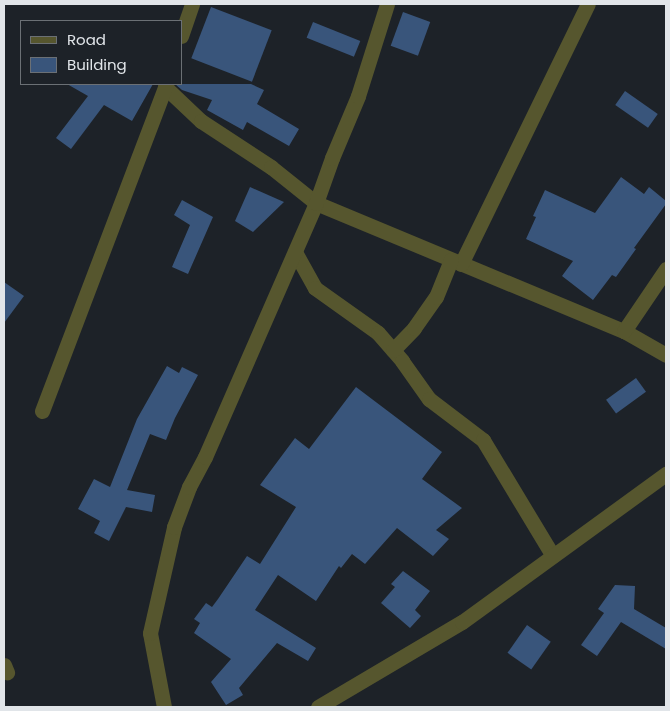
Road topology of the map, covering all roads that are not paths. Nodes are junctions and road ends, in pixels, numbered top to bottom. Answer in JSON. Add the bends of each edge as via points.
{"nodes":[{"id":1,"x":192,"y":4,"type":"edge"},
{"id":2,"x":388,"y":4,"type":"edge"},
{"id":3,"x":588,"y":4,"type":"edge"},
{"id":4,"x":182,"y":33,"type":"edge"},
{"id":5,"x":166,"y":85,"type":"edge"},
{"id":6,"x":316,"y":203,"type":"junction"},
{"id":7,"x":295,"y":252,"type":"junction"},
{"id":8,"x":456,"y":262,"type":"junction"},
{"id":9,"x":666,"y":269,"type":"edge"},
{"id":10,"x":624,"y":331,"type":"junction"},
{"id":11,"x":394,"y":350,"type":"junction"},
{"id":12,"x":666,"y":355,"type":"edge"},
{"id":13,"x":42,"y":411,"type":"dead end"},
{"id":14,"x":666,"y":474,"type":"edge"},
{"id":15,"x":553,"y":556,"type":"junction"},
{"id":16,"x":164,"y":707,"type":"edge"},
{"id":17,"x":318,"y":707,"type":"edge"}],
"edges":[{"from":1,"to":4,"type":"street"},
{"from":2,"to":6,"type":"street","via":[[358,96]]},
{"from":3,"to":8,"type":"street"},
{"from":5,"to":6,"type":"street","via":[[201,121],[271,167]]},
{"from":5,"to":13,"type":"street"},
{"from":6,"to":7,"type":"street"},
{"from":6,"to":8,"type":"street"},
{"from":7,"to":11,"type":"street","via":[[315,288],[378,333]]},
{"from":7,"to":16,"type":"street","via":[[174,527],[150,633]]},
{"from":8,"to":10,"type":"street"},
{"from":8,"to":11,"type":"street","via":[[436,297]]},
{"from":9,"to":10,"type":"street"},
{"from":10,"to":12,"type":"street"},
{"from":11,"to":15,"type":"street","via":[[430,399],[483,440]]},
{"from":14,"to":15,"type":"street"},
{"from":15,"to":17,"type":"street","via":[[462,622]]}]}
